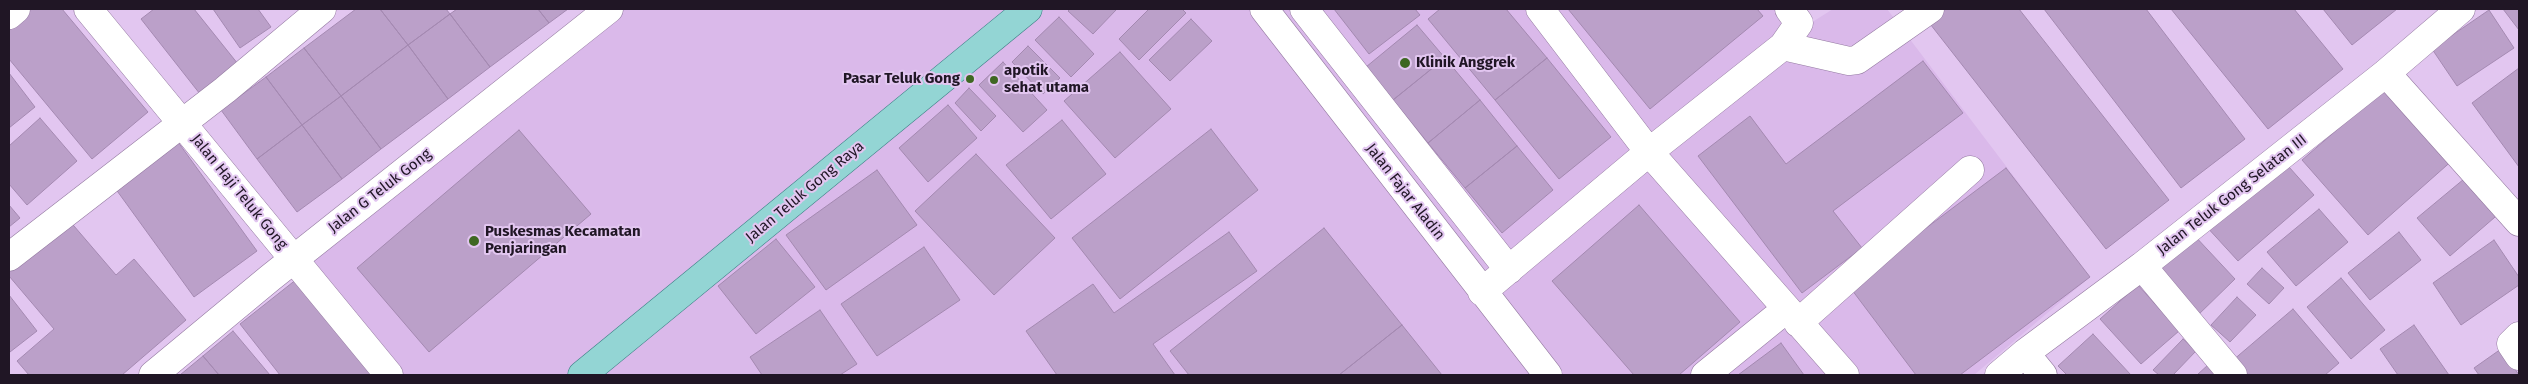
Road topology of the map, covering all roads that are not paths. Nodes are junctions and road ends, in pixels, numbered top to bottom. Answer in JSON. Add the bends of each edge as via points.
{"nodes":[{"id":1,"x":16,"y":9,"type":"edge"},
{"id":2,"x":88,"y":9,"type":"edge"},
{"id":3,"x":322,"y":9,"type":"edge"},
{"id":4,"x":609,"y":9,"type":"edge"},
{"id":5,"x":1028,"y":9,"type":"edge"},
{"id":6,"x":1264,"y":9,"type":"edge"},
{"id":7,"x":1304,"y":9,"type":"edge"},
{"id":8,"x":1540,"y":9,"type":"edge"},
{"id":9,"x":1789,"y":9,"type":"edge"},
{"id":10,"x":1930,"y":9,"type":"edge"},
{"id":11,"x":2461,"y":9,"type":"edge"},
{"id":12,"x":9,"y":15,"type":"edge"},
{"id":13,"x":1783,"y":46,"type":"junction"},
{"id":14,"x":2386,"y":73,"type":"junction"},
{"id":15,"x":182,"y":123,"type":"junction"},
{"id":16,"x":1649,"y":152,"type":"junction"},
{"id":17,"x":1970,"y":170,"type":"dead end"},
{"id":18,"x":2519,"y":222,"type":"edge"},
{"id":19,"x":9,"y":257,"type":"edge"},
{"id":20,"x":294,"y":259,"type":"junction"},
{"id":21,"x":2142,"y":266,"type":"junction"},
{"id":22,"x":1509,"y":270,"type":"junction"},
{"id":23,"x":1482,"y":292,"type":"junction"},
{"id":24,"x":1792,"y":316,"type":"junction"},
{"id":25,"x":2519,"y":336,"type":"edge"},
{"id":26,"x":2024,"y":354,"type":"junction"},
{"id":27,"x":2519,"y":356,"type":"edge"},
{"id":28,"x":153,"y":375,"type":"edge"},
{"id":29,"x":390,"y":375,"type":"edge"},
{"id":30,"x":582,"y":375,"type":"edge"},
{"id":31,"x":1548,"y":375,"type":"edge"},
{"id":32,"x":1705,"y":375,"type":"edge"},
{"id":33,"x":1845,"y":375,"type":"edge"},
{"id":34,"x":1999,"y":375,"type":"edge"},
{"id":35,"x":2043,"y":375,"type":"edge"},
{"id":36,"x":2233,"y":375,"type":"edge"}],
"edges":[{"from":1,"to":12,"type":"street"},
{"from":2,"to":15,"type":"street","name":"Jalan Haji Teluk Gong"},
{"from":3,"to":15,"type":"street"},
{"from":4,"to":20,"type":"street","name":"Jalan G Teluk Gong"},
{"from":5,"to":30,"type":"main road","name":"Jalan Teluk Gong Raya"},
{"from":6,"to":23,"type":"street","name":"Jalan Fajar Aladin"},
{"from":7,"to":22,"type":"street"},
{"from":8,"to":16,"type":"street"},
{"from":9,"to":13,"type":"street","via":[[1799,22]]},
{"from":10,"to":13,"type":"street","via":[[1858,60],[1849,61]]},
{"from":11,"to":14,"type":"street","name":"Jalan Teluk Gong Selatan III"},
{"from":13,"to":16,"type":"street"},
{"from":14,"to":18,"type":"street"},
{"from":14,"to":21,"type":"street","name":"Jalan Teluk Gong Selatan III"},
{"from":15,"to":19,"type":"street"},
{"from":15,"to":20,"type":"street","name":"Jalan Haji Teluk Gong"},
{"from":16,"to":22,"type":"street"},
{"from":16,"to":24,"type":"street"},
{"from":17,"to":24,"type":"street"},
{"from":20,"to":28,"type":"street","name":"Jalan G Teluk Gong"},
{"from":20,"to":29,"type":"street","name":"Jalan Haji Teluk Gong"},
{"from":21,"to":26,"type":"street","name":"Jalan Teluk Gong Selatan III"},
{"from":21,"to":36,"type":"street"},
{"from":22,"to":23,"type":"street"},
{"from":23,"to":31,"type":"street","name":"Jalan Fajar Aladin"},
{"from":24,"to":32,"type":"street"},
{"from":24,"to":33,"type":"street"},
{"from":25,"to":27,"type":"street","via":[[2511,344]]},
{"from":26,"to":34,"type":"street","name":"Jalan Teluk Gong Selatan III"},
{"from":26,"to":35,"type":"street"}]}
